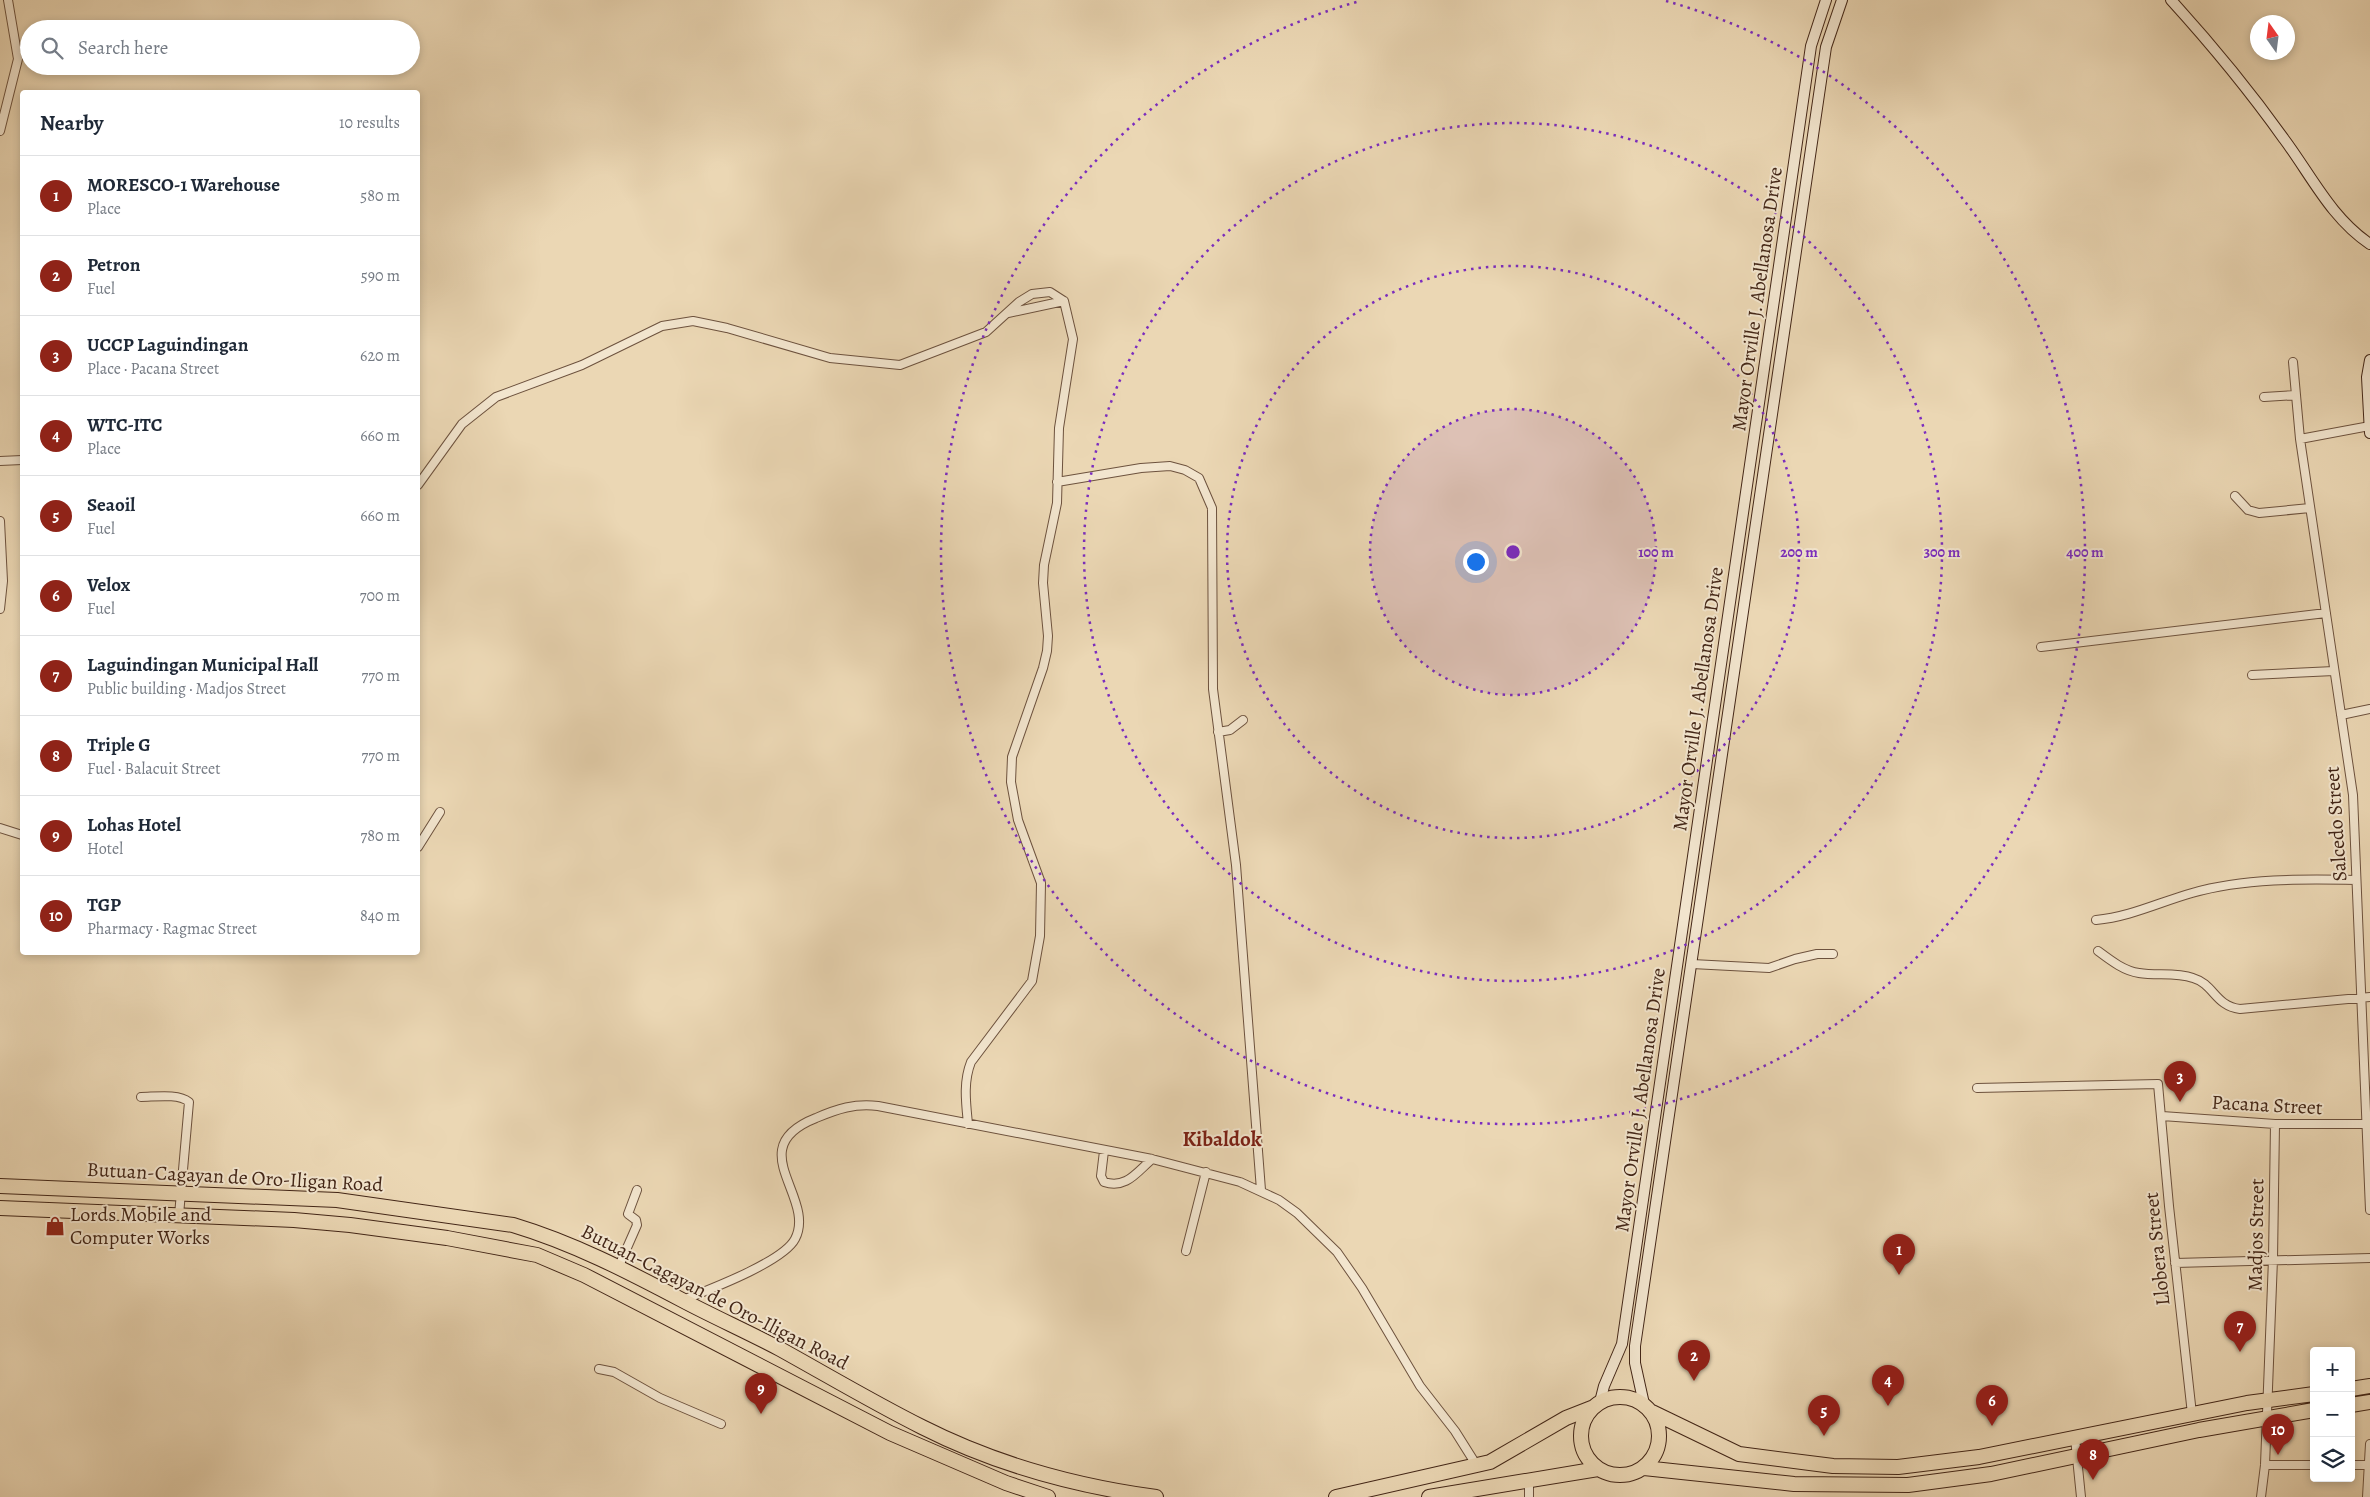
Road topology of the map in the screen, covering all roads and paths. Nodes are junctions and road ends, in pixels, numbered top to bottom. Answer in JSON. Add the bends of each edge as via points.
{"nodes":[{"id":1,"x":8,"y":0,"type":"edge"},
{"id":2,"x":1826,"y":0,"type":"edge"},
{"id":3,"x":1842,"y":0,"type":"edge"},
{"id":4,"x":2171,"y":0,"type":"edge"},
{"id":5,"x":0,"y":131,"type":"edge"},
{"id":6,"x":2370,"y":244,"type":"edge"},
{"id":7,"x":1064,"y":301,"type":"junction"},
{"id":8,"x":1008,"y":313,"type":"junction"},
{"id":9,"x":2370,"y":360,"type":"edge"},
{"id":10,"x":2293,"y":362,"type":"dead end"},
{"id":11,"x":2296,"y":395,"type":"junction"},
{"id":12,"x":2264,"y":397,"type":"dead end"},
{"id":13,"x":2370,"y":426,"type":"edge"},
{"id":14,"x":2370,"y":433,"type":"edge"},
{"id":15,"x":2300,"y":439,"type":"junction"},
{"id":16,"x":20,"y":460,"type":"edge"},
{"id":17,"x":0,"y":461,"type":"edge"},
{"id":18,"x":420,"y":482,"type":"edge"},
{"id":19,"x":1057,"y":482,"type":"junction"},
{"id":20,"x":2235,"y":496,"type":"dead end"},
{"id":21,"x":2310,"y":508,"type":"junction"},
{"id":22,"x":0,"y":521,"type":"edge"},
{"id":23,"x":0,"y":609,"type":"edge"},
{"id":24,"x":2326,"y":613,"type":"junction"},
{"id":25,"x":2041,"y":647,"type":"dead end"},
{"id":26,"x":2334,"y":671,"type":"junction"},
{"id":27,"x":2252,"y":675,"type":"dead end"},
{"id":28,"x":2370,"y":709,"type":"edge"},
{"id":29,"x":2341,"y":715,"type":"junction"},
{"id":30,"x":1242,"y":720,"type":"dead end"},
{"id":31,"x":1218,"y":732,"type":"junction"},
{"id":32,"x":440,"y":812,"type":"dead end"},
{"id":33,"x":0,"y":828,"type":"edge"},
{"id":34,"x":20,"y":834,"type":"edge"},
{"id":35,"x":420,"y":844,"type":"edge"},
{"id":36,"x":2356,"y":880,"type":"junction"},
{"id":37,"x":2096,"y":920,"type":"dead end"},
{"id":38,"x":2098,"y":951,"type":"dead end"},
{"id":39,"x":1833,"y":954,"type":"dead end"},
{"id":40,"x":1692,"y":964,"type":"junction"},
{"id":41,"x":2366,"y":997,"type":"edge"},
{"id":42,"x":1977,"y":1088,"type":"dead end"},
{"id":43,"x":141,"y":1096,"type":"dead end"},
{"id":44,"x":2162,"y":1116,"type":"junction"},
{"id":45,"x":968,"y":1124,"type":"junction"},
{"id":46,"x":2275,"y":1124,"type":"junction"},
{"id":47,"x":2369,"y":1124,"type":"edge"},
{"id":48,"x":1104,"y":1151,"type":"junction"},
{"id":49,"x":1152,"y":1159,"type":"junction"},
{"id":50,"x":1206,"y":1172,"type":"junction"},
{"id":51,"x":0,"y":1186,"type":"edge"},
{"id":52,"x":637,"y":1190,"type":"dead end"},
{"id":53,"x":1261,"y":1190,"type":"junction"},
{"id":54,"x":181,"y":1192,"type":"junction"},
{"id":55,"x":0,"y":1208,"type":"edge"},
{"id":56,"x":2370,"y":1210,"type":"edge"},
{"id":57,"x":179,"y":1215,"type":"junction"},
{"id":58,"x":541,"y":1233,"type":"junction"},
{"id":59,"x":1186,"y":1250,"type":"dead end"},
{"id":60,"x":537,"y":1255,"type":"junction"},
{"id":61,"x":2370,"y":1258,"type":"edge"},
{"id":62,"x":2273,"y":1259,"type":"junction"},
{"id":63,"x":2175,"y":1263,"type":"junction"},
{"id":64,"x":619,"y":1266,"type":"junction"},
{"id":65,"x":683,"y":1300,"type":"junction"},
{"id":66,"x":599,"y":1369,"type":"dead end"},
{"id":67,"x":2370,"y":1386,"type":"edge"},
{"id":68,"x":2355,"y":1388,"type":"edge"},
{"id":69,"x":2310,"y":1395,"type":"edge"},
{"id":70,"x":2267,"y":1400,"type":"junction"},
{"id":71,"x":2370,"y":1402,"type":"edge"},
{"id":72,"x":2355,"y":1404,"type":"edge"},
{"id":73,"x":1597,"y":1405,"type":"junction"},
{"id":74,"x":1648,"y":1408,"type":"junction"},
{"id":75,"x":2310,"y":1411,"type":"edge"},
{"id":76,"x":2192,"y":1414,"type":"junction"},
{"id":77,"x":2266,"y":1418,"type":"junction"},
{"id":78,"x":721,"y":1424,"type":"dead end"},
{"id":79,"x":2076,"y":1438,"type":"junction"},
{"id":80,"x":2370,"y":1444,"type":"edge"},
{"id":81,"x":2077,"y":1456,"type":"junction"},
{"id":82,"x":2265,"y":1465,"type":"junction"},
{"id":83,"x":2310,"y":1465,"type":"edge"},
{"id":84,"x":2355,"y":1465,"type":"edge"},
{"id":85,"x":2369,"y":1465,"type":"junction"},
{"id":86,"x":1477,"y":1467,"type":"junction"},
{"id":87,"x":1644,"y":1468,"type":"junction"},
{"id":88,"x":1598,"y":1469,"type":"junction"},
{"id":89,"x":1420,"y":1479,"type":"junction"},
{"id":90,"x":1529,"y":1479,"type":"junction"},
{"id":91,"x":1048,"y":1497,"type":"edge"},
{"id":92,"x":1156,"y":1497,"type":"edge"},
{"id":93,"x":1336,"y":1497,"type":"edge"},
{"id":94,"x":1427,"y":1497,"type":"edge"},
{"id":95,"x":1529,"y":1497,"type":"edge"},
{"id":96,"x":2081,"y":1497,"type":"edge"},
{"id":97,"x":2261,"y":1497,"type":"edge"},
{"id":98,"x":2367,"y":1497,"type":"edge"}],
"edges":[{"from":1,"to":5,"type":"street","via":[[18,59]]},
{"from":2,"to":73,"type":"main road","name":"Mayor Orville J. Abellanosa Drive","via":[[1810,55],[1622,1344]]},
{"from":3,"to":40,"type":"main road","name":"Mayor Orville J. Abellanosa Drive","via":[[1826,47]]},
{"from":4,"to":6,"type":"main road","via":[[2284,138],[2333,210]]},
{"from":7,"to":8,"type":"street"},
{"from":7,"to":8,"type":"street","via":[[1050,292],[1040,292],[1025,298]]},
{"from":7,"to":19,"type":"street","via":[[1073,339],[1059,428]]},
{"from":8,"to":18,"type":"street","via":[[986,332],[900,365],[830,358],[692,321],[662,326],[588,362],[496,398],[462,424]]},
{"from":9,"to":13,"type":"main road","via":[[2367,377]]},
{"from":10,"to":11,"type":"street","name":"Salcedo Street"},
{"from":11,"to":12,"type":"street"},
{"from":11,"to":15,"type":"street","name":"Salcedo Street"},
{"from":13,"to":14,"type":"main road"},
{"from":13,"to":15,"type":"street"},
{"from":15,"to":21,"type":"street","name":"Salcedo Street"},
{"from":16,"to":17,"type":"street"},
{"from":19,"to":31,"type":"street","via":[[1170,466],[1198,478],[1212,508],[1212,663]]},
{"from":19,"to":45,"type":"street","via":[[1058,503],[1043,575],[1047,651],[1012,757],[1018,820],[1041,882],[1040,936],[1032,981],[967,1070]]},
{"from":20,"to":21,"type":"street","via":[[2248,510],[2259,513]]},
{"from":21,"to":24,"type":"street","name":"Salcedo Street"},
{"from":22,"to":23,"type":"street","via":[[3,581]]},
{"from":24,"to":25,"type":"street"},
{"from":24,"to":26,"type":"street","name":"Salcedo Street"},
{"from":26,"to":27,"type":"street"},
{"from":26,"to":29,"type":"street","name":"Salcedo Street"},
{"from":28,"to":29,"type":"street"},
{"from":29,"to":36,"type":"street","name":"Salcedo Street","via":[[2353,795]]},
{"from":30,"to":31,"type":"street","via":[[1230,730]]},
{"from":31,"to":53,"type":"street","via":[[1236,865]]},
{"from":32,"to":35,"type":"street"},
{"from":33,"to":34,"type":"street"},
{"from":36,"to":37,"type":"street","via":[[2275,881],[2224,886],[2193,892],[2125,915]]},
{"from":36,"to":41,"type":"street","name":"Salcedo Street"},
{"from":38,"to":41,"type":"street","via":[[2128,970],[2193,977],[2230,1008]]},
{"from":39,"to":40,"type":"street","via":[[1817,954],[1769,968]]},
{"from":40,"to":74,"type":"main road","name":"Mayor Orville J. Abellanosa Drive","via":[[1635,1346],[1635,1363]]},
{"from":41,"to":47,"type":"street","name":"Salcedo Street"},
{"from":42,"to":44,"type":"street","name":"Llobera Street","via":[[2154,1082],[2160,1087]]},
{"from":43,"to":54,"type":"street","via":[[189,1102]]},
{"from":44,"to":46,"type":"street","name":"Pacana Street"},
{"from":44,"to":63,"type":"street","name":"Llobera Street"},
{"from":45,"to":48,"type":"street"},
{"from":45,"to":65,"type":"street","via":[[860,1104],[840,1108],[794,1128],[784,1142],[782,1152],[798,1220],[793,1243],[778,1256]]},
{"from":46,"to":47,"type":"street","name":"Pacana Street"},
{"from":46,"to":62,"type":"street","name":"Madjos Street"},
{"from":47,"to":56,"type":"street","name":"Salcedo Street"},
{"from":48,"to":49,"type":"street"},
{"from":48,"to":49,"type":"street","via":[[1100,1176],[1104,1182],[1113,1185],[1122,1184]]},
{"from":49,"to":50,"type":"street"},
{"from":50,"to":53,"type":"street"},
{"from":50,"to":59,"type":"street"},
{"from":51,"to":54,"type":"highway","name":"Butuan-Cagayan de Oro-Iligan Road"},
{"from":52,"to":64,"type":"street","via":[[628,1214],[637,1225]]},
{"from":53,"to":86,"type":"street","via":[[1297,1213],[1336,1252],[1362,1288],[1420,1386],[1455,1431]]},
{"from":54,"to":57,"type":"street"},
{"from":54,"to":58,"type":"highway","name":"Butuan-Cagayan de Oro-Iligan Road","via":[[354,1201],[513,1225]]},
{"from":55,"to":57,"type":"highway","name":"Butuan-Cagayan de Oro-Iligan Road"},
{"from":57,"to":60,"type":"highway","name":"Butuan-Cagayan de Oro-Iligan Road","via":[[350,1225],[447,1238]]},
{"from":58,"to":60,"type":"highway"},
{"from":58,"to":64,"type":"highway","name":"Butuan-Cagayan de Oro-Iligan Road"},
{"from":60,"to":91,"type":"highway","name":"Butuan-Cagayan de Oro-Iligan Road","via":[[584,1274],[890,1433],[998,1480]]},
{"from":61,"to":62,"type":"street"},
{"from":62,"to":63,"type":"street"},
{"from":62,"to":70,"type":"street","name":"Madjos Street"},
{"from":63,"to":76,"type":"street","name":"Llobera Street"},
{"from":64,"to":65,"type":"highway","name":"Butuan-Cagayan de Oro-Iligan Road"},
{"from":65,"to":92,"type":"highway","name":"Butuan-Cagayan de Oro-Iligan Road","via":[[958,1444],[1065,1480],[1115,1492]]},
{"from":66,"to":78,"type":"street","via":[[614,1372],[660,1398]]},
{"from":67,"to":68,"type":"highway"},
{"from":69,"to":70,"type":"highway"},
{"from":70,"to":76,"type":"highway"},
{"from":70,"to":77,"type":"street","name":"Madjos Street"},
{"from":71,"to":72,"type":"highway"},
{"from":73,"to":74,"type":"highway","via":[[1618,1397],[1636,1400]]},
{"from":73,"to":86,"type":"highway","via":[[1566,1418],[1506,1454]]},
{"from":73,"to":88,"type":"highway","via":[[1583,1422],[1581,1439],[1586,1456]]},
{"from":74,"to":79,"type":"highway","via":[[1739,1454],[1852,1467],[1918,1466]]},
{"from":74,"to":87,"type":"highway","via":[[1660,1432],[1660,1442]]},
{"from":75,"to":77,"type":"highway"},
{"from":76,"to":79,"type":"highway"},
{"from":77,"to":81,"type":"highway"},
{"from":77,"to":82,"type":"street","name":"Madjos Street"},
{"from":79,"to":81,"type":"street"},
{"from":80,"to":85,"type":"street"},
{"from":81,"to":87,"type":"highway","via":[[1991,1474],[1908,1485],[1794,1484]]},
{"from":81,"to":96,"type":"street"},
{"from":82,"to":83,"type":"street"},
{"from":82,"to":97,"type":"street","name":"Madjos Street"},
{"from":84,"to":85,"type":"street"},
{"from":85,"to":98,"type":"street"},
{"from":86,"to":89,"type":"highway"},
{"from":87,"to":88,"type":"highway","via":[[1625,1475]]},
{"from":88,"to":90,"type":"highway"},
{"from":89,"to":93,"type":"highway"},
{"from":89,"to":94,"type":"highway"},
{"from":90,"to":94,"type":"highway"},
{"from":90,"to":95,"type":"street"}]}
